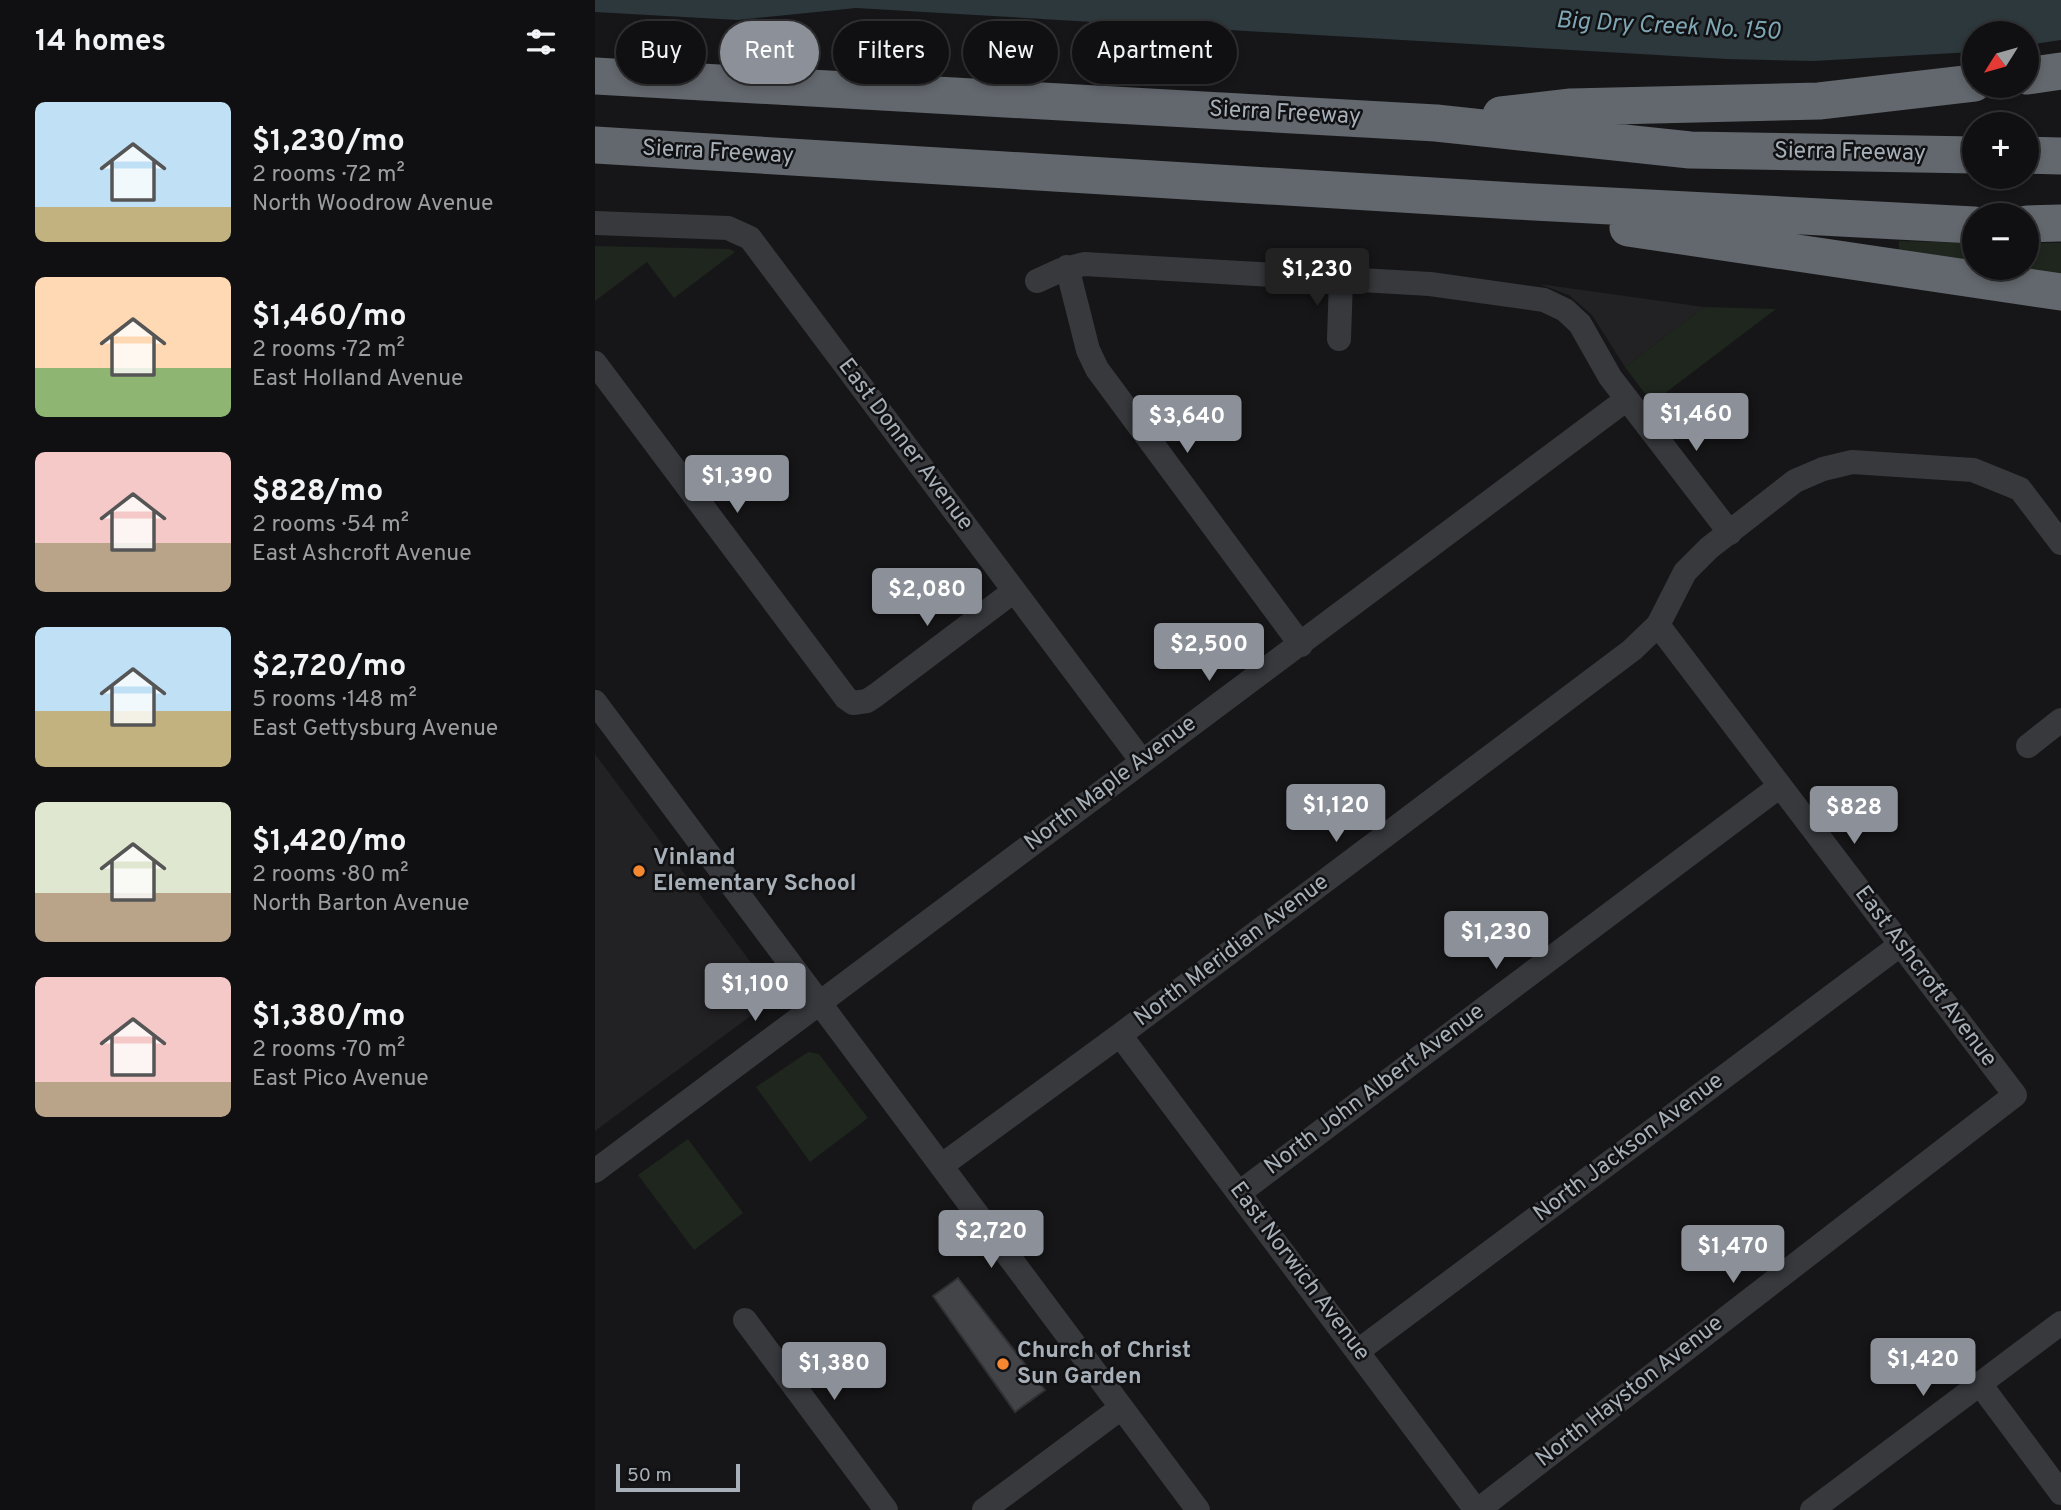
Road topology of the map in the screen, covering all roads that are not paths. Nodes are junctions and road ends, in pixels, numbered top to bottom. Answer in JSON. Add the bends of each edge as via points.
{"nodes":[{"id":1,"x":2061,"y":71,"type":"edge"},
{"id":2,"x":2039,"y":74,"type":"edge"},
{"id":3,"x":595,"y":76,"type":"edge"},
{"id":4,"x":1962,"y":84,"type":"edge"},
{"id":5,"x":1436,"y":122,"type":"junction"},
{"id":6,"x":595,"y":145,"type":"edge"},
{"id":7,"x":1962,"y":155,"type":"edge"},
{"id":8,"x":2039,"y":155,"type":"edge"},
{"id":9,"x":2061,"y":156,"type":"edge"},
{"id":10,"x":1515,"y":201,"type":"junction"},
{"id":11,"x":595,"y":223,"type":"edge"},
{"id":12,"x":2061,"y":223,"type":"edge"},
{"id":13,"x":1962,"y":224,"type":"edge"},
{"id":14,"x":2039,"y":224,"type":"edge"},
{"id":15,"x":1067,"y":267,"type":"junction"},
{"id":16,"x":1341,"y":279,"type":"junction"},
{"id":17,"x":1037,"y":281,"type":"dead end"},
{"id":18,"x":2061,"y":292,"type":"edge"},
{"id":19,"x":1339,"y":339,"type":"dead end"},
{"id":20,"x":595,"y":363,"type":"edge"},
{"id":21,"x":1627,"y":399,"type":"junction"},
{"id":22,"x":1730,"y":533,"type":"junction"},
{"id":23,"x":2061,"y":543,"type":"edge"},
{"id":24,"x":1014,"y":591,"type":"junction"},
{"id":25,"x":1658,"y":625,"type":"junction"},
{"id":26,"x":1301,"y":645,"type":"junction"},
{"id":27,"x":595,"y":702,"type":"edge"},
{"id":28,"x":2061,"y":720,"type":"edge"},
{"id":29,"x":2028,"y":746,"type":"dead end"},
{"id":30,"x":1141,"y":760,"type":"junction"},
{"id":31,"x":1780,"y":786,"type":"junction"},
{"id":32,"x":1900,"y":945,"type":"junction"},
{"id":33,"x":820,"y":1004,"type":"junction"},
{"id":34,"x":1121,"y":1035,"type":"junction"},
{"id":35,"x":2015,"y":1095,"type":"joint"},
{"id":36,"x":941,"y":1166,"type":"junction"},
{"id":37,"x":595,"y":1171,"type":"edge"},
{"id":38,"x":1239,"y":1193,"type":"junction"},
{"id":39,"x":745,"y":1320,"type":"dead end"},
{"id":40,"x":2061,"y":1323,"type":"edge"},
{"id":41,"x":1358,"y":1351,"type":"junction"},
{"id":42,"x":1980,"y":1384,"type":"junction"},
{"id":43,"x":1121,"y":1408,"type":"junction"},
{"id":44,"x":2061,"y":1493,"type":"edge"},
{"id":45,"x":886,"y":1510,"type":"edge"},
{"id":46,"x":984,"y":1510,"type":"edge"},
{"id":47,"x":1198,"y":1510,"type":"edge"},
{"id":48,"x":1477,"y":1510,"type":"edge"},
{"id":49,"x":1812,"y":1510,"type":"edge"}],
"edges":[{"from":1,"to":2,"type":"highway"},
{"from":3,"to":5,"type":"highway","name":"Sierra Freeway"},
{"from":4,"to":5,"type":"highway","via":[[1819,101],[1571,107]]},
{"from":5,"to":7,"type":"highway","name":"Sierra Freeway","via":[[1690,150]]},
{"from":6,"to":10,"type":"highway","name":"Sierra Freeway"},
{"from":8,"to":9,"type":"highway"},
{"from":10,"to":13,"type":"highway","name":"Sierra Freeway"},
{"from":10,"to":18,"type":"highway","via":[[1565,220]]},
{"from":11,"to":24,"type":"street","name":"East Donner Avenue","via":[[728,228],[743,233]]},
{"from":12,"to":14,"type":"highway"},
{"from":15,"to":16,"type":"street","via":[[1084,264]]},
{"from":15,"to":17,"type":"street"},
{"from":15,"to":26,"type":"street","via":[[1088,351],[1097,369]]},
{"from":16,"to":19,"type":"street"},
{"from":16,"to":21,"type":"street","via":[[1430,284],[1543,300],[1565,310],[1580,324]]},
{"from":20,"to":24,"type":"street","via":[[846,698],[859,703],[876,695]]},
{"from":21,"to":22,"type":"street"},
{"from":21,"to":26,"type":"street","name":"North Maple Avenue"},
{"from":22,"to":23,"type":"street","name":"North Meridian Avenue","via":[[1795,481],[1852,462],[1973,470],[2020,489]]},
{"from":22,"to":25,"type":"street","name":"North Meridian Avenue","via":[[1685,572]]},
{"from":24,"to":30,"type":"street","name":"East Donner Avenue"},
{"from":25,"to":31,"type":"street","name":"East Ashcroft Avenue"},
{"from":25,"to":34,"type":"street","name":"North Meridian Avenue","via":[[1632,650]]},
{"from":26,"to":30,"type":"street","name":"North Maple Avenue"},
{"from":27,"to":33,"type":"street"},
{"from":28,"to":29,"type":"street"},
{"from":30,"to":33,"type":"street","name":"North Maple Avenue"},
{"from":31,"to":32,"type":"street","name":"East Ashcroft Avenue"},
{"from":31,"to":38,"type":"street","name":"North John Albert Avenue"},
{"from":32,"to":35,"type":"street","name":"East Ashcroft Avenue"},
{"from":32,"to":41,"type":"street","name":"North Jackson Avenue"},
{"from":33,"to":36,"type":"street"},
{"from":33,"to":37,"type":"street","name":"North Maple Avenue"},
{"from":34,"to":36,"type":"street","name":"North Meridian Avenue"},
{"from":34,"to":38,"type":"street","name":"East Norwich Avenue"},
{"from":35,"to":48,"type":"street","name":"North Hayston Avenue"},
{"from":36,"to":43,"type":"street"},
{"from":38,"to":41,"type":"street","name":"East Norwich Avenue"},
{"from":39,"to":45,"type":"street"},
{"from":40,"to":42,"type":"street"},
{"from":41,"to":48,"type":"street","name":"East Norwich Avenue"},
{"from":42,"to":44,"type":"street"},
{"from":42,"to":49,"type":"street"},
{"from":43,"to":46,"type":"street"},
{"from":43,"to":47,"type":"street"}]}
